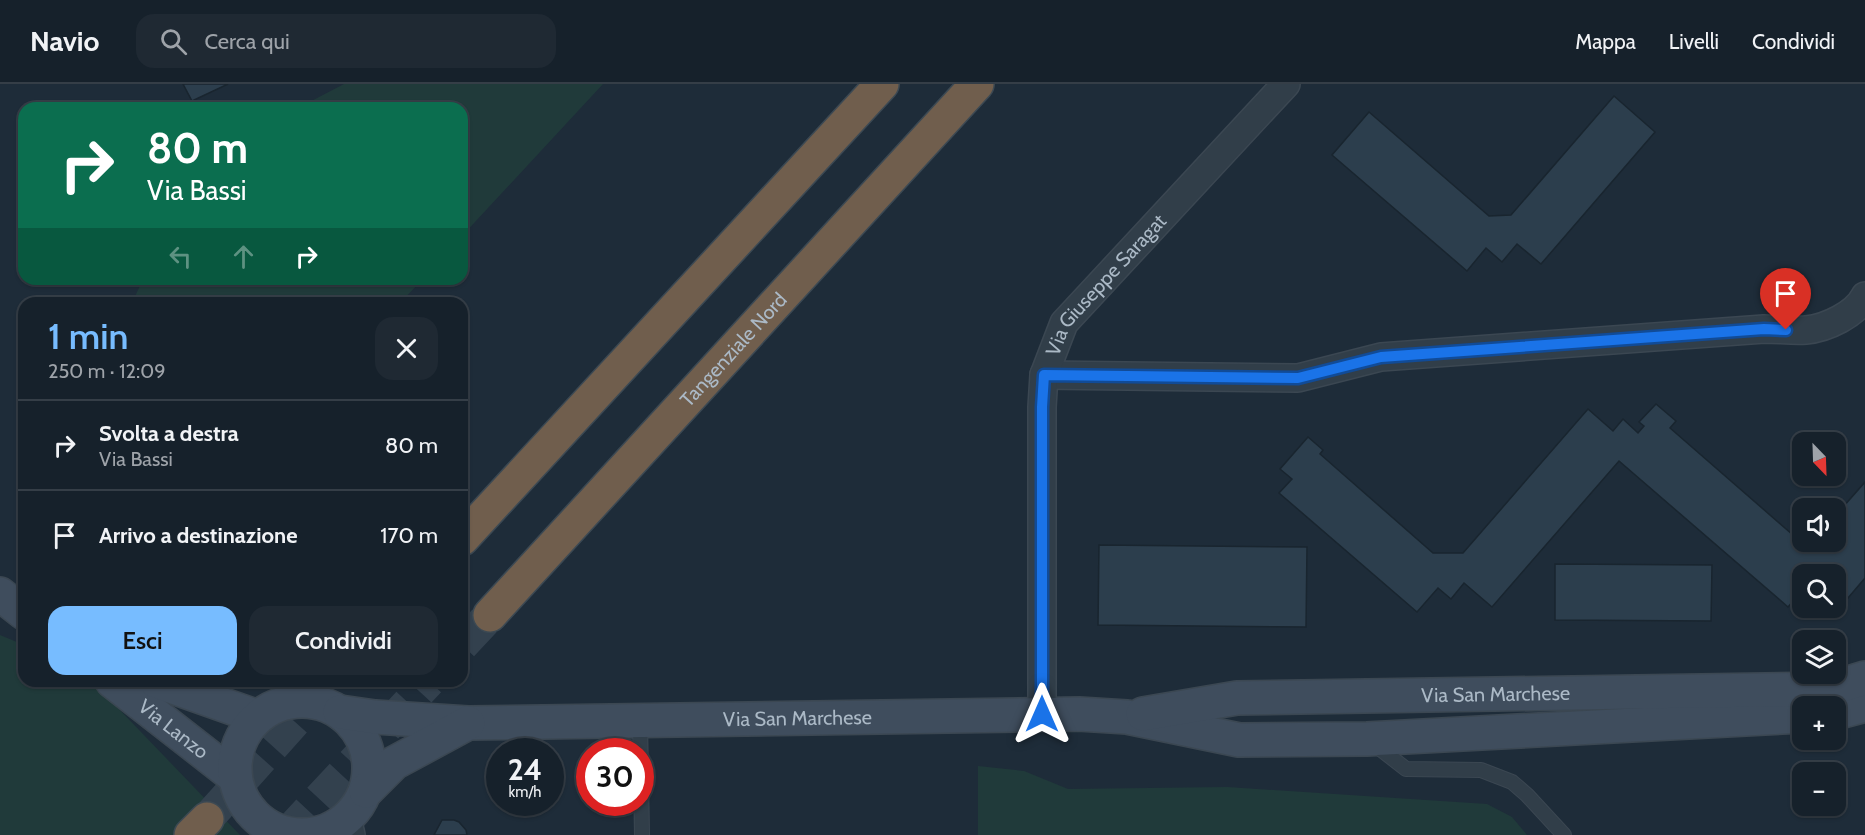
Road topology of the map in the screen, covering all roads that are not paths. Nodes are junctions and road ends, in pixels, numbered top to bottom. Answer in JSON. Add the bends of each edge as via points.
{"nodes":[{"id":1,"x":882,"y":84,"type":"edge"},
{"id":2,"x":977,"y":84,"type":"edge"},
{"id":3,"x":1286,"y":84,"type":"edge"},
{"id":4,"x":1864,"y":303,"type":"edge"},
{"id":5,"x":1044,"y":375,"type":"junction"},
{"id":6,"x":468,"y":532,"type":"edge"},
{"id":7,"x":0,"y":594,"type":"edge"},
{"id":8,"x":18,"y":608,"type":"edge"},
{"id":9,"x":490,"y":615,"type":"tunnel mouth"},
{"id":10,"x":1865,"y":678,"type":"edge"},
{"id":11,"x":120,"y":687,"type":"edge"},
{"id":12,"x":173,"y":687,"type":"edge"},
{"id":13,"x":1865,"y":705,"type":"edge"},
{"id":14,"x":1846,"y":710,"type":"edge"},
{"id":15,"x":340,"y":712,"type":"junction"},
{"id":16,"x":1042,"y":714,"type":"junction"},
{"id":17,"x":258,"y":717,"type":"junction"},
{"id":18,"x":1127,"y":717,"type":"junction"},
{"id":19,"x":1792,"y":718,"type":"edge"},
{"id":20,"x":640,"y":720,"type":"junction"},
{"id":21,"x":468,"y":723,"type":"junction"},
{"id":22,"x":1367,"y":739,"type":"junction"},
{"id":23,"x":236,"y":777,"type":"junction"},
{"id":24,"x":366,"y":791,"type":"junction"},
{"id":25,"x":349,"y":826,"type":"edge"},
{"id":26,"x":296,"y":835,"type":"edge"},
{"id":27,"x":642,"y":835,"type":"edge"},
{"id":28,"x":1564,"y":835,"type":"edge"}],
"edges":[{"from":1,"to":6,"type":"highway"},
{"from":2,"to":9,"type":"highway","name":"Tangenziale Nord"},
{"from":3,"to":5,"type":"street","name":"Via Giuseppe Saragat","via":[[1064,323]]},
{"from":4,"to":5,"type":"street","via":[[1838,320],[1807,330],[1764,329],[1381,357],[1298,378]]},
{"from":5,"to":16,"type":"street","name":"Via Giuseppe Saragat"},
{"from":7,"to":8,"type":"street"},
{"from":10,"to":18,"type":"street","name":"Via San Marchese","via":[[1829,689],[1237,698]]},
{"from":11,"to":23,"type":"street","name":"Via Lanzo"},
{"from":12,"to":17,"type":"street","name":"Via Lanzo"},
{"from":13,"to":14,"type":"street"},
{"from":15,"to":17,"type":"street","via":[[320,703],[298,700],[276,705]]},
{"from":15,"to":21,"type":"street","name":"Via San Marchese"},
{"from":15,"to":24,"type":"street","via":[[356,727],[367,747],[370,769]]},
{"from":16,"to":18,"type":"street","name":"Via San Marchese"},
{"from":16,"to":20,"type":"street","name":"Via San Marchese"},
{"from":17,"to":23,"type":"street","via":[[244,735],[236,756]]},
{"from":18,"to":22,"type":"street","name":"Via San Marchese","via":[[1239,740]]},
{"from":19,"to":22,"type":"street","name":"Via San Marchese"},
{"from":20,"to":21,"type":"street","name":"Via San Marchese"},
{"from":20,"to":27,"type":"lane"},
{"from":21,"to":24,"type":"street","name":"Via San Marchese","via":[[394,763]]},
{"from":22,"to":28,"type":"lane","via":[[1406,769],[1481,770],[1512,783]]},
{"from":23,"to":26,"type":"street","via":[[242,799],[256,816],[274,829]]},
{"from":24,"to":25,"type":"street"},
{"from":25,"to":26,"type":"street"}]}
